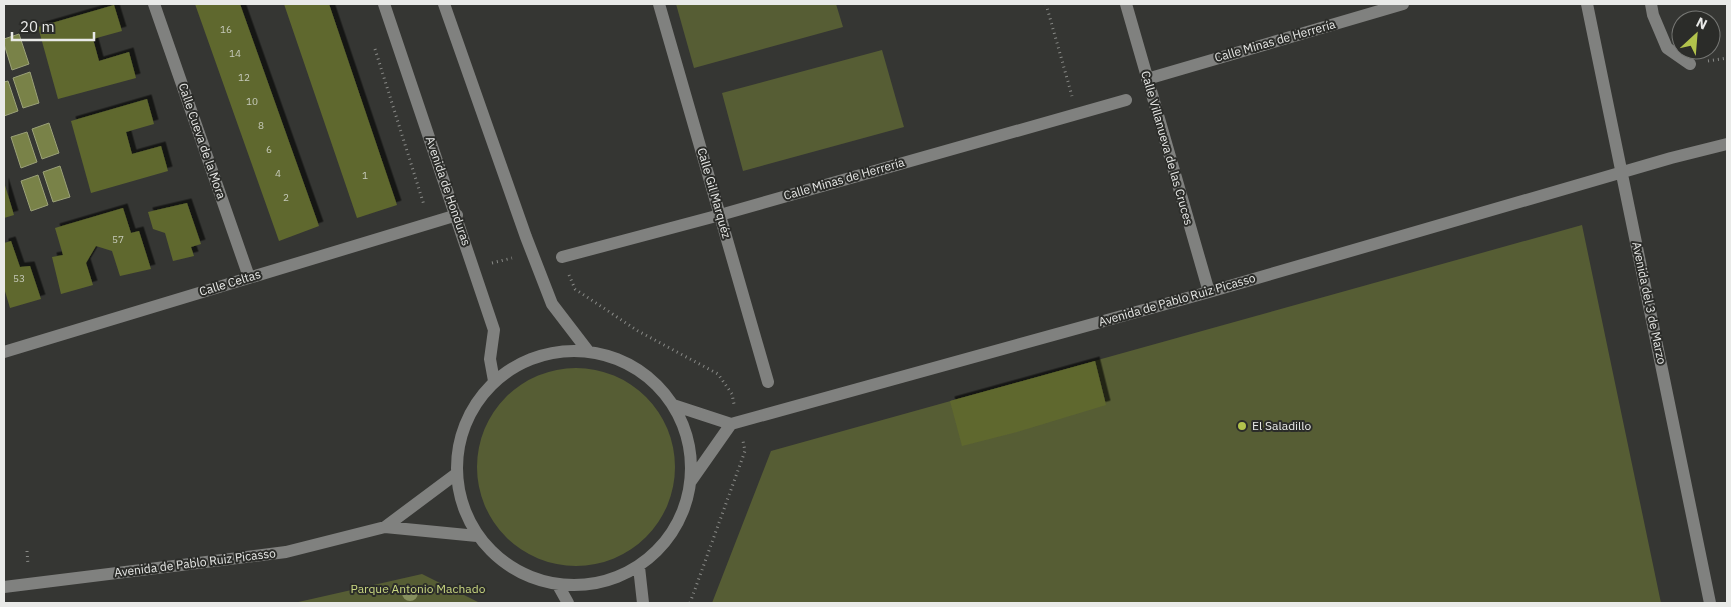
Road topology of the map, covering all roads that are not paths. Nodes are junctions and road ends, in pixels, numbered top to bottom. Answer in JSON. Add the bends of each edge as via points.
{"nodes":[{"id":1,"x":154,"y":4,"type":"edge"},
{"id":2,"x":384,"y":4,"type":"edge"},
{"id":3,"x":444,"y":4,"type":"edge"},
{"id":4,"x":659,"y":4,"type":"edge"},
{"id":5,"x":1126,"y":4,"type":"edge"},
{"id":6,"x":1403,"y":4,"type":"edge"},
{"id":7,"x":1587,"y":4,"type":"edge"},
{"id":8,"x":1651,"y":4,"type":"edge"},
{"id":9,"x":1690,"y":64,"type":"dead end"},
{"id":10,"x":1148,"y":79,"type":"junction"},
{"id":11,"x":1126,"y":100,"type":"dead end"},
{"id":12,"x":1727,"y":144,"type":"edge"},
{"id":13,"x":1622,"y":174,"type":"junction"},
{"id":14,"x":720,"y":215,"type":"junction"},
{"id":15,"x":457,"y":216,"type":"junction"},
{"id":16,"x":562,"y":257,"type":"dead end"},
{"id":17,"x":249,"y":277,"type":"junction"},
{"id":18,"x":1209,"y":292,"type":"junction"},
{"id":19,"x":588,"y":351,"type":"junction"},
{"id":20,"x":4,"y":352,"type":"edge"},
{"id":21,"x":494,"y":381,"type":"junction"},
{"id":22,"x":768,"y":382,"type":"dead end"},
{"id":23,"x":674,"y":405,"type":"junction"},
{"id":24,"x":731,"y":424,"type":"junction"},
{"id":25,"x":456,"y":474,"type":"junction"},
{"id":26,"x":691,"y":481,"type":"junction"},
{"id":27,"x":385,"y":528,"type":"junction"},
{"id":28,"x":477,"y":536,"type":"junction"},
{"id":29,"x":639,"y":567,"type":"junction"},
{"id":30,"x":558,"y":585,"type":"junction"},
{"id":31,"x":4,"y":587,"type":"edge"},
{"id":32,"x":568,"y":603,"type":"edge"},
{"id":33,"x":643,"y":603,"type":"edge"},
{"id":34,"x":1710,"y":603,"type":"edge"}],
"edges":[{"from":1,"to":17,"type":"street","name":"Calle Cueva de la Mora"},
{"from":2,"to":15,"type":"street","name":"Avenida de Honduras"},
{"from":3,"to":19,"type":"street","via":[[552,304]]},
{"from":4,"to":14,"type":"street","name":"Calle Gil Marquéz"},
{"from":5,"to":10,"type":"street","name":"Calle Villanueva de las Cruces"},
{"from":6,"to":10,"type":"street","name":"Calle Minas de Herrería"},
{"from":7,"to":13,"type":"street","name":"Avenida del 3 de Marzo"},
{"from":8,"to":9,"type":"street","via":[[1667,48]]},
{"from":10,"to":18,"type":"street","name":"Calle Villanueva de las Cruces"},
{"from":11,"to":14,"type":"street","name":"Calle Minas de Herrería"},
{"from":12,"to":13,"type":"street","name":"Avenida de Pablo Ruiz Picasso"},
{"from":13,"to":18,"type":"street","name":"Avenida de Pablo Ruiz Picasso"},
{"from":13,"to":34,"type":"street","name":"Avenida del 3 de Marzo"},
{"from":14,"to":16,"type":"street","name":"Calle Minas de Herrería"},
{"from":14,"to":22,"type":"street","name":"Calle Gil Marquéz"},
{"from":15,"to":17,"type":"street","name":"Calle Celtas"},
{"from":15,"to":21,"type":"street","name":"Avenida de Honduras","via":[[494,330],[490,359]]},
{"from":17,"to":20,"type":"street","name":"Calle Celtas"},
{"from":18,"to":24,"type":"street","name":"Avenida de Pablo Ruiz Picasso"},
{"from":19,"to":21,"type":"street","via":[[546,354],[522,362]]},
{"from":19,"to":23,"type":"street","via":[[621,360],[651,379]]},
{"from":21,"to":25,"type":"street","via":[[472,408],[459,440]]},
{"from":23,"to":24,"type":"street"},
{"from":23,"to":26,"type":"street","via":[[685,429],[691,455]]},
{"from":24,"to":26,"type":"street"},
{"from":25,"to":27,"type":"street","name":"Avenida de Pablo Ruiz Picasso"},
{"from":25,"to":28,"type":"street","via":[[462,506]]},
{"from":26,"to":29,"type":"street","via":[[686,506],[675,530]]},
{"from":27,"to":28,"type":"street","name":"Avenida de Pablo Ruiz Picasso"},
{"from":27,"to":31,"type":"street","name":"Avenida de Pablo Ruiz Picasso","via":[[286,552]]},
{"from":28,"to":30,"type":"street","via":[[513,569]]},
{"from":29,"to":30,"type":"street","via":[[614,579],[586,586]]},
{"from":29,"to":33,"type":"street"},
{"from":30,"to":32,"type":"street"}]}
